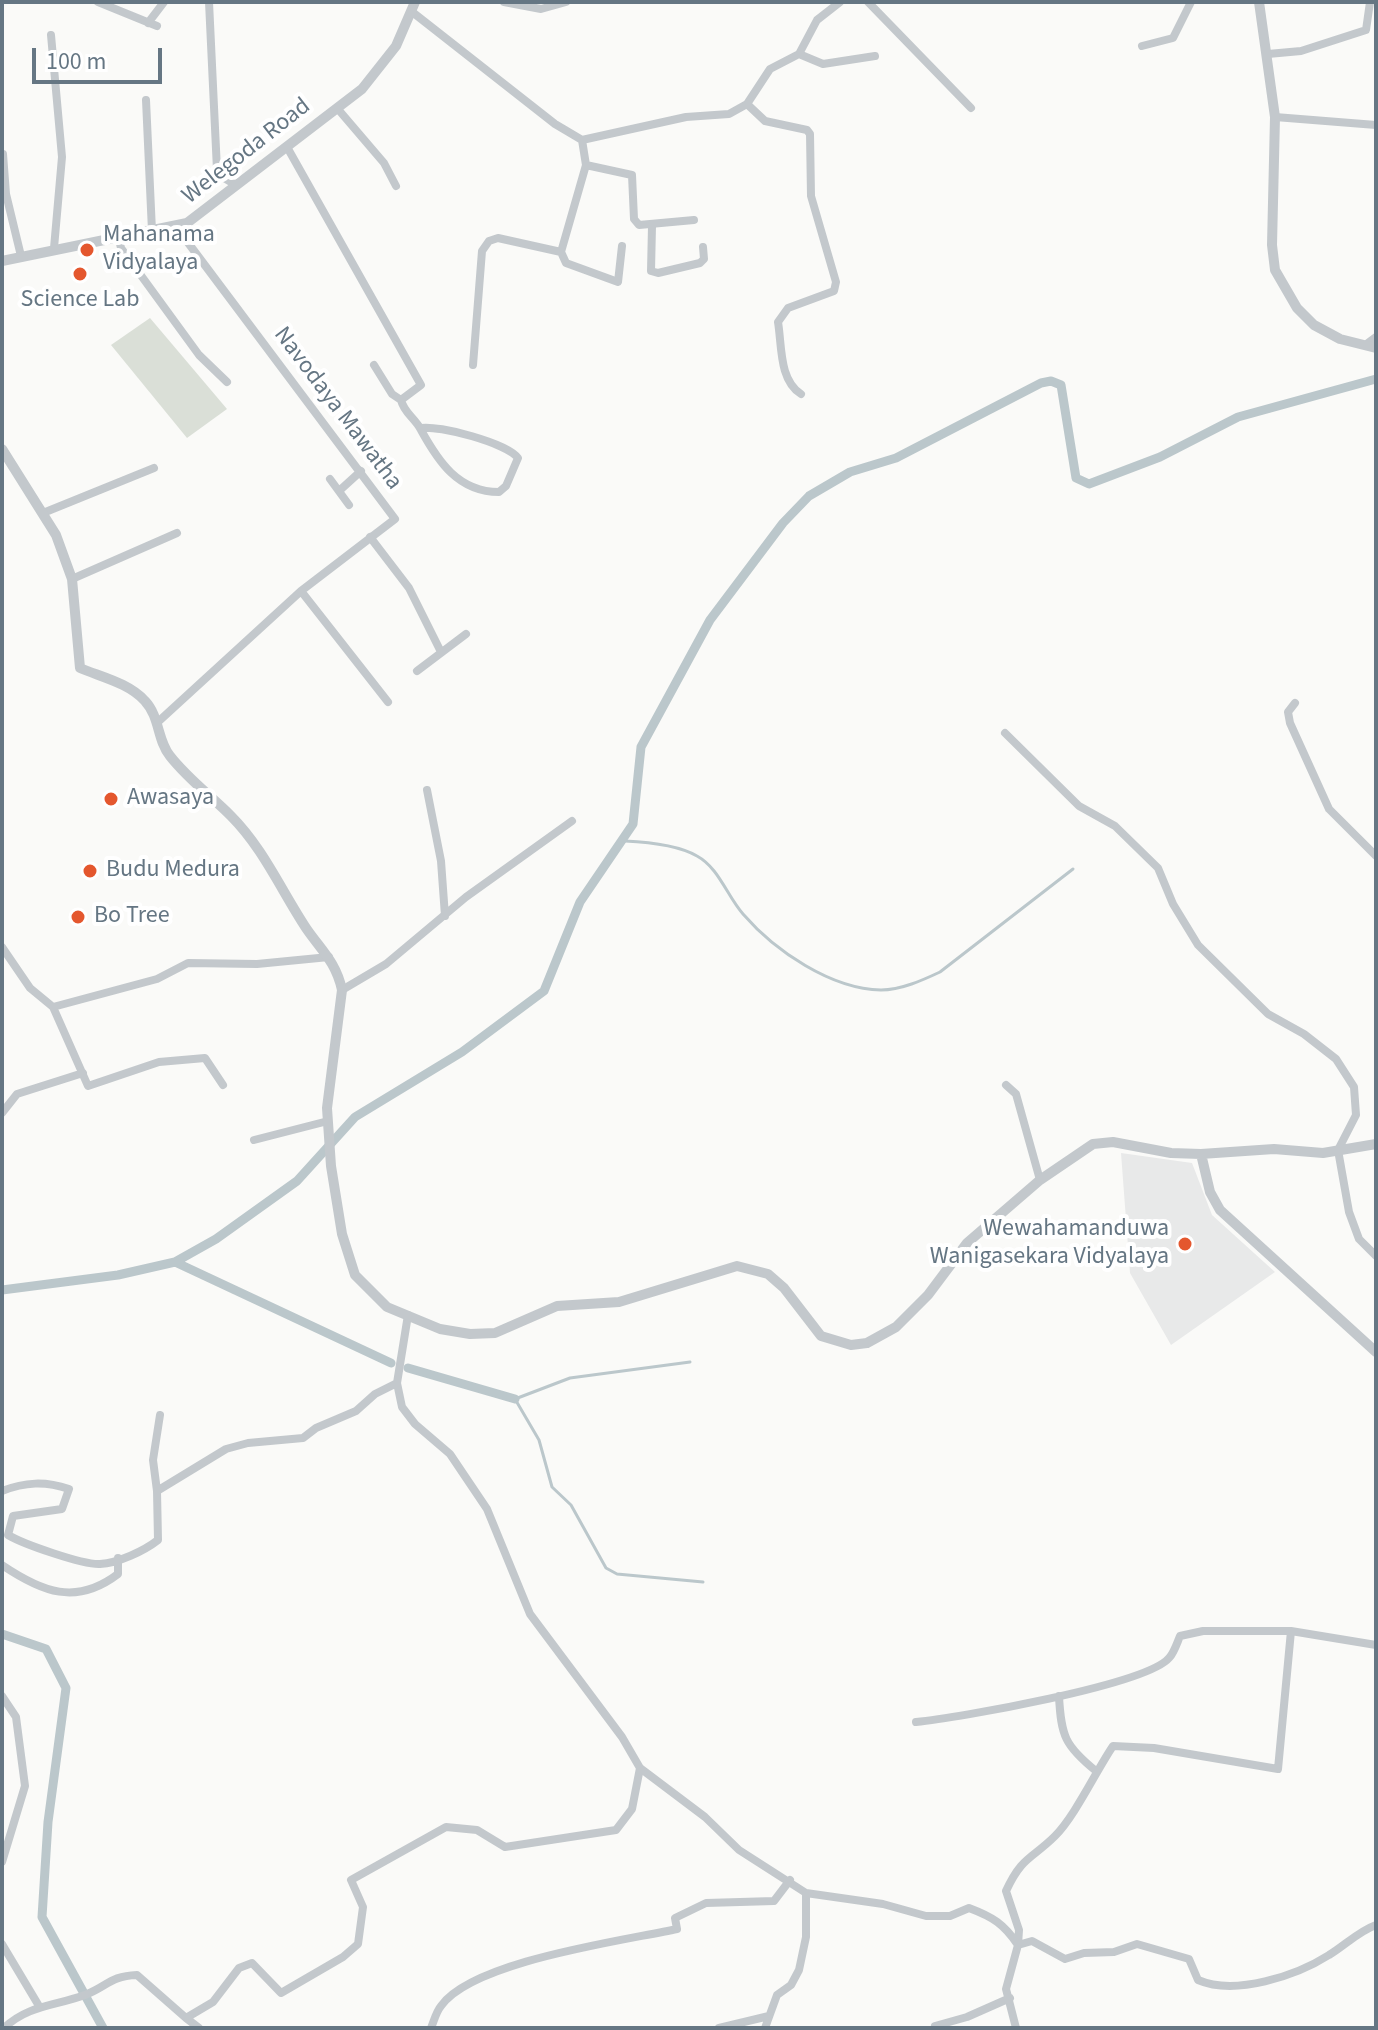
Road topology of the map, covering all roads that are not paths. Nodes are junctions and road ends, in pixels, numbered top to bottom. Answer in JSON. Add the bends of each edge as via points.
{"nodes":[{"id":1,"x":98,"y":2,"type":"edge"},
{"id":2,"x":164,"y":2,"type":"edge"},
{"id":3,"x":209,"y":2,"type":"edge"},
{"id":4,"x":504,"y":2,"type":"edge"},
{"id":5,"x":566,"y":2,"type":"edge"},
{"id":6,"x":840,"y":2,"type":"edge"},
{"id":7,"x":868,"y":2,"type":"edge"},
{"id":8,"x":1191,"y":2,"type":"edge"},
{"id":9,"x":1259,"y":2,"type":"edge"},
{"id":10,"x":1370,"y":2,"type":"edge"},
{"id":11,"x":534,"y":5,"type":"edge"},
{"id":12,"x":413,"y":7,"type":"edge"},
{"id":13,"x":51,"y":35,"type":"dead end"},
{"id":14,"x":1142,"y":46,"type":"dead end"},
{"id":15,"x":799,"y":54,"type":"junction"},
{"id":16,"x":1268,"y":54,"type":"junction"},
{"id":17,"x":875,"y":56,"type":"dead end"},
{"id":18,"x":146,"y":100,"type":"dead end"},
{"id":19,"x":747,"y":104,"type":"junction"},
{"id":20,"x":337,"y":108,"type":"junction"},
{"id":21,"x":971,"y":108,"type":"dead end"},
{"id":22,"x":1275,"y":117,"type":"junction"},
{"id":23,"x":1376,"y":125,"type":"edge"},
{"id":24,"x":582,"y":140,"type":"junction"},
{"id":25,"x":287,"y":147,"type":"junction"},
{"id":26,"x":3,"y":154,"type":"edge"},
{"id":27,"x":586,"y":165,"type":"junction"},
{"id":28,"x":236,"y":185,"type":"junction"},
{"id":29,"x":396,"y":186,"type":"dead end"},
{"id":30,"x":694,"y":220,"type":"dead end"},
{"id":31,"x":652,"y":226,"type":"junction"},
{"id":32,"x":177,"y":228,"type":"junction"},
{"id":33,"x":152,"y":231,"type":"junction"},
{"id":34,"x":118,"y":235,"type":"junction"},
{"id":35,"x":622,"y":246,"type":"dead end"},
{"id":36,"x":703,"y":247,"type":"dead end"},
{"id":37,"x":54,"y":248,"type":"junction"},
{"id":38,"x":561,"y":252,"type":"junction"},
{"id":39,"x":21,"y":256,"type":"junction"},
{"id":40,"x":2,"y":261,"type":"edge"},
{"id":41,"x":1373,"y":343,"type":"edge"},
{"id":42,"x":374,"y":365,"type":"dead end"},
{"id":43,"x":473,"y":365,"type":"dead end"},
{"id":44,"x":227,"y":382,"type":"dead end"},
{"id":45,"x":801,"y":394,"type":"dead end"},
{"id":46,"x":401,"y":400,"type":"junction"},
{"id":47,"x":421,"y":428,"type":"junction"},
{"id":48,"x":2,"y":449,"type":"edge"},
{"id":49,"x":154,"y":468,"type":"dead end"},
{"id":50,"x":361,"y":471,"type":"junction"},
{"id":51,"x":330,"y":479,"type":"dead end"},
{"id":52,"x":339,"y":491,"type":"junction"},
{"id":53,"x":349,"y":505,"type":"dead end"},
{"id":54,"x":43,"y":513,"type":"junction"},
{"id":55,"x":177,"y":533,"type":"dead end"},
{"id":56,"x":370,"y":537,"type":"junction"},
{"id":57,"x":72,"y":579,"type":"junction"},
{"id":58,"x":301,"y":591,"type":"junction"},
{"id":59,"x":466,"y":634,"type":"dead end"},
{"id":60,"x":441,"y":652,"type":"junction"},
{"id":61,"x":417,"y":671,"type":"dead end"},
{"id":62,"x":388,"y":702,"type":"dead end"},
{"id":63,"x":1295,"y":703,"type":"dead end"},
{"id":64,"x":159,"y":721,"type":"junction"},
{"id":65,"x":1005,"y":733,"type":"dead end"},
{"id":66,"x":427,"y":790,"type":"dead end"},
{"id":67,"x":572,"y":821,"type":"dead end"},
{"id":68,"x":1376,"y":856,"type":"edge"},
{"id":69,"x":445,"y":916,"type":"junction"},
{"id":70,"x":2,"y":947,"type":"edge"},
{"id":71,"x":329,"y":957,"type":"junction"},
{"id":72,"x":342,"y":990,"type":"junction"},
{"id":73,"x":53,"y":1007,"type":"junction"},
{"id":74,"x":83,"y":1073,"type":"junction"},
{"id":75,"x":223,"y":1085,"type":"dead end"},
{"id":76,"x":1006,"y":1085,"type":"dead end"},
{"id":77,"x":2,"y":1113,"type":"edge"},
{"id":78,"x":328,"y":1121,"type":"junction"},
{"id":79,"x":254,"y":1140,"type":"dead end"},
{"id":80,"x":1376,"y":1144,"type":"edge"},
{"id":81,"x":1338,"y":1150,"type":"junction"},
{"id":82,"x":1201,"y":1154,"type":"junction"},
{"id":83,"x":1040,"y":1180,"type":"junction"},
{"id":84,"x":1376,"y":1256,"type":"edge"},
{"id":85,"x":408,"y":1315,"type":"junction"},
{"id":86,"x":1376,"y":1352,"type":"edge"},
{"id":87,"x":397,"y":1383,"type":"junction"},
{"id":88,"x":160,"y":1415,"type":"dead end"},
{"id":89,"x":2,"y":1491,"type":"edge"},
{"id":90,"x":157,"y":1491,"type":"junction"},
{"id":91,"x":118,"y":1558,"type":"junction"},
{"id":92,"x":2,"y":1565,"type":"edge"},
{"id":93,"x":1291,"y":1631,"type":"junction"},
{"id":94,"x":1376,"y":1645,"type":"edge"},
{"id":95,"x":2,"y":1696,"type":"edge"},
{"id":96,"x":1059,"y":1696,"type":"junction"},
{"id":97,"x":916,"y":1722,"type":"dead end"},
{"id":98,"x":640,"y":1768,"type":"junction"},
{"id":99,"x":1096,"y":1771,"type":"junction"},
{"id":100,"x":2,"y":1862,"type":"edge"},
{"id":101,"x":790,"y":1880,"type":"junction"},
{"id":102,"x":806,"y":1893,"type":"junction"},
{"id":103,"x":1376,"y":1925,"type":"edge"},
{"id":104,"x":2,"y":1944,"type":"edge"},
{"id":105,"x":1018,"y":1945,"type":"junction"},
{"id":106,"x":1010,"y":1998,"type":"junction"},
{"id":107,"x":39,"y":2006,"type":"junction"},
{"id":108,"x":769,"y":2016,"type":"junction"},
{"id":109,"x":186,"y":2018,"type":"junction"},
{"id":110,"x":935,"y":2026,"type":"dead end"},
{"id":111,"x":4,"y":2028,"type":"edge"},
{"id":112,"x":199,"y":2028,"type":"edge"},
{"id":113,"x":431,"y":2028,"type":"edge"},
{"id":114,"x":719,"y":2028,"type":"edge"},
{"id":115,"x":765,"y":2028,"type":"edge"},
{"id":116,"x":1016,"y":2028,"type":"edge"}],
"edges":[{"from":1,"to":2,"type":"street","via":[[153,24]]},
{"from":3,"to":28,"type":"street","via":[[217,170]]},
{"from":4,"to":11,"type":"street"},
{"from":5,"to":11,"type":"street"},
{"from":6,"to":15,"type":"street","via":[[817,20]]},
{"from":7,"to":21,"type":"street"},
{"from":8,"to":14,"type":"street","via":[[1173,38]]},
{"from":9,"to":16,"type":"street"},
{"from":10,"to":16,"type":"street","via":[[1366,30],[1301,51]]},
{"from":12,"to":20,"type":"street","name":"Welegoda Road","via":[[396,46],[362,89]]},
{"from":12,"to":24,"type":"street","via":[[555,124]]},
{"from":13,"to":37,"type":"street","via":[[62,157]]},
{"from":15,"to":17,"type":"street","via":[[823,64]]},
{"from":15,"to":19,"type":"street","via":[[770,69]]},
{"from":16,"to":22,"type":"street"},
{"from":18,"to":33,"type":"street"},
{"from":19,"to":24,"type":"street","via":[[729,114],[686,117]]},
{"from":19,"to":45,"type":"street","via":[[765,121],[810,134],[811,196],[836,282],[834,291],[788,308],[778,322],[786,377]]},
{"from":20,"to":25,"type":"street","name":"Welegoda Road"},
{"from":20,"to":29,"type":"street","via":[[384,163]]},
{"from":22,"to":23,"type":"street"},
{"from":22,"to":41,"type":"street","via":[[1275,270],[1297,308],[1314,325],[1340,339]]},
{"from":24,"to":27,"type":"street"},
{"from":25,"to":28,"type":"street","name":"Welegoda Road"},
{"from":25,"to":46,"type":"street","via":[[421,385]]},
{"from":26,"to":39,"type":"street"},
{"from":27,"to":31,"type":"street","via":[[632,175],[634,219]]},
{"from":27,"to":38,"type":"street"},
{"from":28,"to":32,"type":"street","name":"Welegoda Road"},
{"from":30,"to":31,"type":"street"},
{"from":31,"to":36,"type":"street","via":[[651,271],[700,263]]},
{"from":32,"to":33,"type":"street","name":"Welegoda Road"},
{"from":32,"to":50,"type":"street","name":"Navodaya Mawatha"},
{"from":33,"to":34,"type":"street","name":"Welegoda Road"},
{"from":34,"to":37,"type":"street","name":"Welegoda Road"},
{"from":34,"to":44,"type":"street","via":[[121,248],[177,328]]},
{"from":35,"to":38,"type":"street","via":[[618,282],[566,263]]},
{"from":37,"to":39,"type":"street","name":"Welegoda Road"},
{"from":38,"to":43,"type":"street","via":[[498,238],[489,241],[482,251]]},
{"from":39,"to":40,"type":"street","name":"Welegoda Road"},
{"from":42,"to":46,"type":"street"},
{"from":46,"to":47,"type":"street"},
{"from":47,"to":47,"type":"street","via":[[448,474],[489,492],[506,486],[517,467],[514,452]]},
{"from":48,"to":54,"type":"street"},
{"from":49,"to":54,"type":"street"},
{"from":50,"to":52,"type":"street"},
{"from":50,"to":56,"type":"street","name":"Navodaya Mawatha","via":[[395,519]]},
{"from":51,"to":52,"type":"street"},
{"from":52,"to":53,"type":"street"},
{"from":54,"to":57,"type":"street"},
{"from":55,"to":57,"type":"street"},
{"from":56,"to":58,"type":"street","name":"Navodaya Mawatha"},
{"from":56,"to":60,"type":"street","via":[[409,588]]},
{"from":57,"to":64,"type":"street","via":[[80,668],[132,689]]},
{"from":58,"to":62,"type":"street"},
{"from":58,"to":64,"type":"street","name":"Navodaya Mawatha"},
{"from":59,"to":60,"type":"street"},
{"from":60,"to":61,"type":"street"},
{"from":63,"to":68,"type":"street","via":[[1288,712],[1290,723],[1316,786],[1329,809]]},
{"from":64,"to":71,"type":"street","via":[[166,752],[232,817]]},
{"from":65,"to":81,"type":"street","via":[[1079,806],[1115,826],[1158,868],[1198,945],[1238,985],[1268,1014],[1336,1059],[1354,1087],[1356,1115]]},
{"from":66,"to":69,"type":"street"},
{"from":67,"to":69,"type":"street"},
{"from":69,"to":72,"type":"street","via":[[386,964]]},
{"from":70,"to":73,"type":"street","via":[[30,988]]},
{"from":71,"to":72,"type":"street"},
{"from":71,"to":73,"type":"street","via":[[188,963],[157,979]]},
{"from":72,"to":78,"type":"street"},
{"from":73,"to":74,"type":"street"},
{"from":74,"to":75,"type":"street","via":[[88,1086],[159,1062],[205,1058]]},
{"from":74,"to":77,"type":"street","via":[[17,1094]]},
{"from":76,"to":83,"type":"street","via":[[1016,1094]]},
{"from":78,"to":79,"type":"street"},
{"from":78,"to":85,"type":"street","via":[[342,1234],[355,1275],[387,1307]]},
{"from":80,"to":81,"type":"street"},
{"from":81,"to":82,"type":"street"},
{"from":81,"to":84,"type":"street","via":[[1349,1212],[1359,1239]]},
{"from":82,"to":83,"type":"street","via":[[1093,1144]]},
{"from":82,"to":86,"type":"street","via":[[1220,1210]]},
{"from":83,"to":85,"type":"street","via":[[967,1243],[896,1327],[867,1343],[851,1345],[821,1336],[768,1274],[737,1266],[619,1302],[557,1306],[495,1333],[440,1329]]},
{"from":85,"to":87,"type":"street"},
{"from":87,"to":90,"type":"street","via":[[303,1438],[226,1449]]},
{"from":87,"to":98,"type":"street","via":[[402,1407],[450,1454],[487,1509],[530,1614]]},
{"from":88,"to":90,"type":"street","via":[[153,1460]]},
{"from":89,"to":91,"type":"street","via":[[50,1483],[69,1489],[62,1509],[13,1516],[8,1535],[22,1544],[99,1564]]},
{"from":90,"to":91,"type":"street","via":[[158,1540]]},
{"from":91,"to":92,"type":"street","via":[[118,1574],[91,1592],[58,1592]]},
{"from":93,"to":94,"type":"street"},
{"from":93,"to":96,"type":"street","via":[[1180,1636],[1168,1659],[1142,1673]]},
{"from":93,"to":99,"type":"street","via":[[1278,1769],[1113,1746]]},
{"from":95,"to":100,"type":"street","via":[[16,1717],[25,1786]]},
{"from":96,"to":97,"type":"street"},
{"from":96,"to":99,"type":"street","via":[[1061,1733],[1075,1755]]},
{"from":98,"to":101,"type":"street","via":[[739,1850]]},
{"from":98,"to":109,"type":"street","via":[[632,1809],[616,1830],[505,1847],[477,1830],[446,1827],[351,1880],[363,1907],[358,1944],[343,1957],[281,1993],[252,1963],[239,1968],[213,2002]]},
{"from":99,"to":105,"type":"street","via":[[1055,1835],[1032,1851],[1006,1891],[1019,1930]]},
{"from":101,"to":102,"type":"street"},
{"from":101,"to":113,"type":"street","via":[[774,1901],[706,1903],[675,1918],[677,1929],[519,1963],[479,1978],[441,2004]]},
{"from":102,"to":105,"type":"street","via":[[926,1916],[950,1916],[969,1908],[1005,1926]]},
{"from":102,"to":108,"type":"street","via":[[799,1970],[777,1995]]},
{"from":103,"to":105,"type":"street","via":[[1325,1958],[1242,1985],[1213,1986],[1198,1980],[1189,1959],[1137,1944],[1065,1959],[1032,1941]]},
{"from":104,"to":107,"type":"street"},
{"from":105,"to":106,"type":"street","via":[[1006,1989]]},
{"from":106,"to":110,"type":"street"},
{"from":106,"to":116,"type":"street"},
{"from":107,"to":109,"type":"street","via":[[86,1995],[117,1975],[137,1975]]},
{"from":107,"to":111,"type":"street","via":[[17,2015]]},
{"from":108,"to":114,"type":"street"},
{"from":108,"to":115,"type":"street"},
{"from":109,"to":112,"type":"street"}]}
